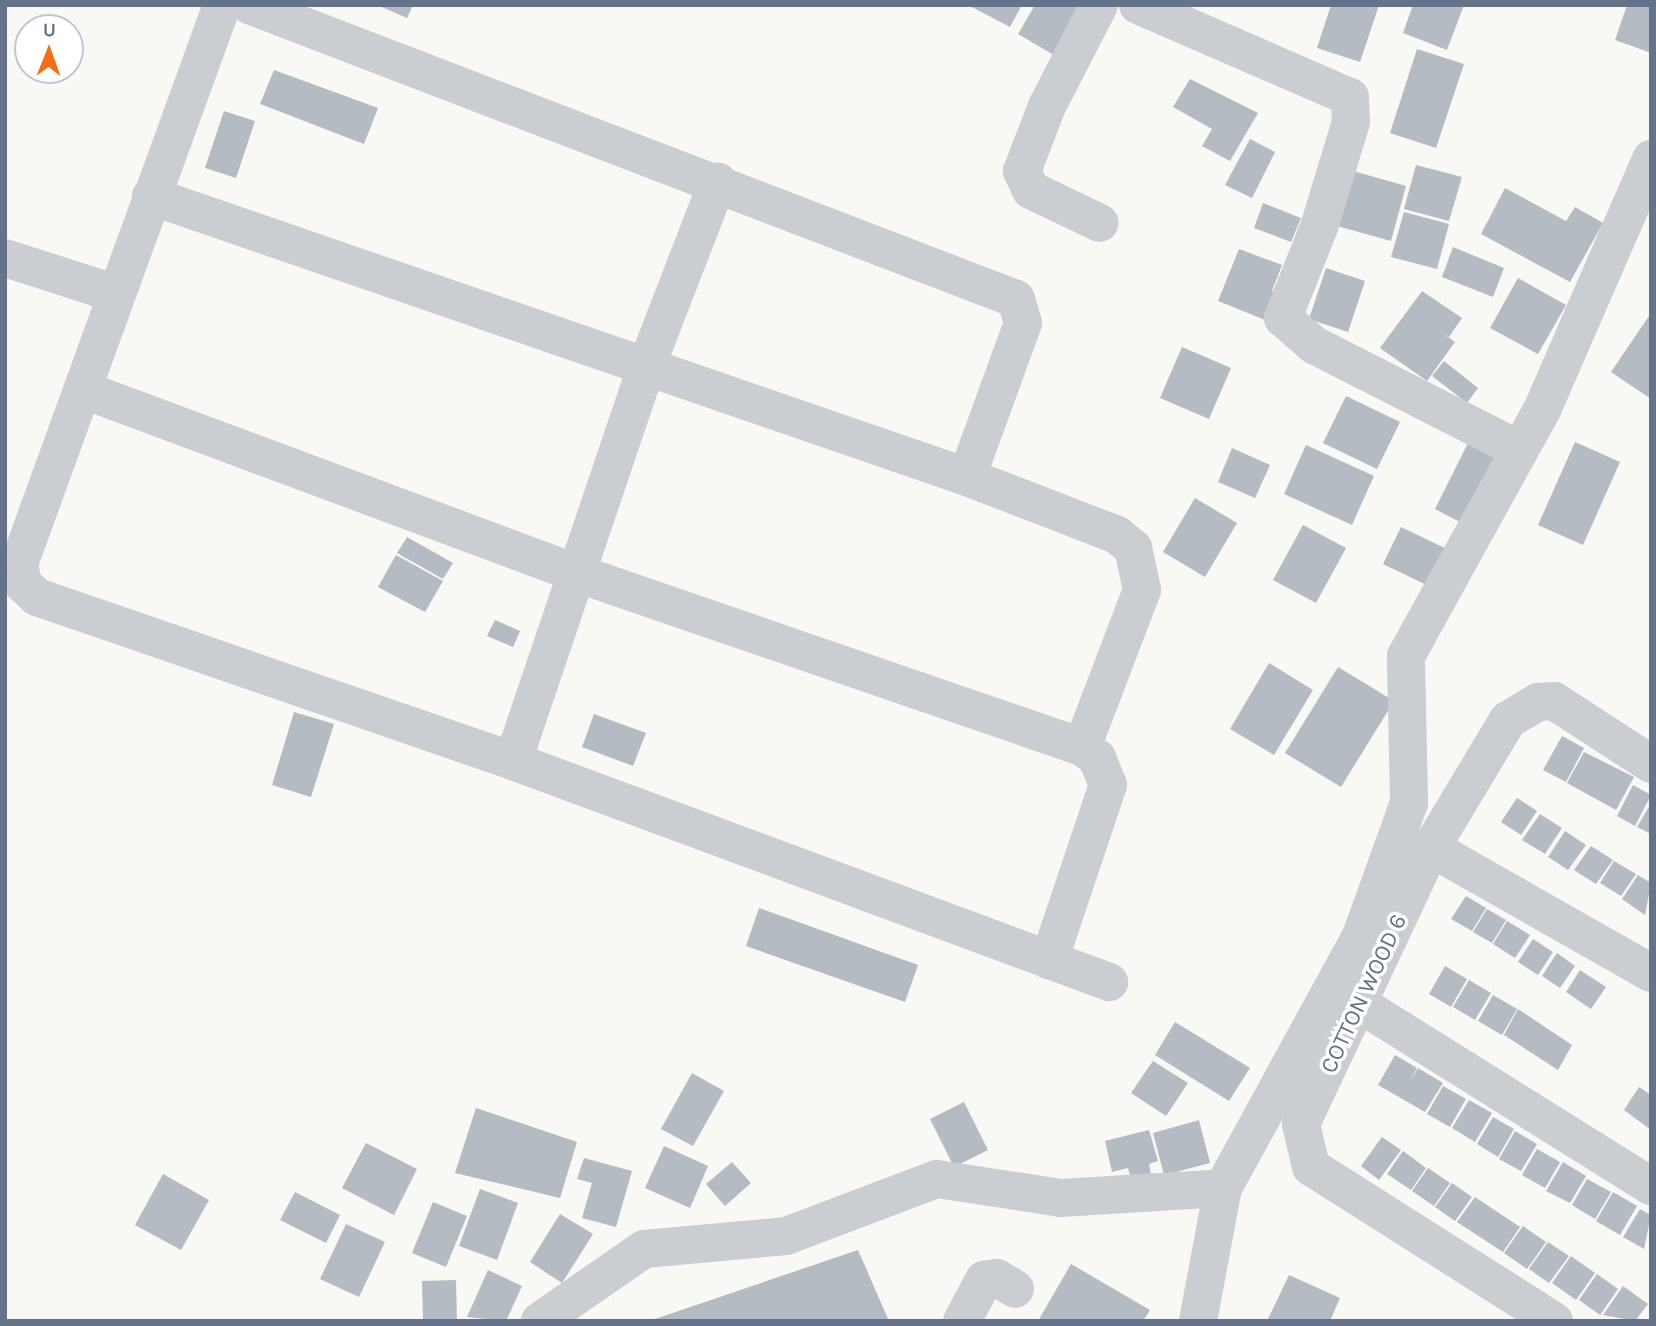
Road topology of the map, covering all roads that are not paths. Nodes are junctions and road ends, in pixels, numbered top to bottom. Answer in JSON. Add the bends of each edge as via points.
{"nodes":[{"id":1,"x":222,"y":5,"type":"edge"},
{"id":2,"x":249,"y":5,"type":"edge"},
{"id":3,"x":1099,"y":5,"type":"edge"},
{"id":4,"x":1139,"y":5,"type":"edge"},
{"id":5,"x":1651,"y":159,"type":"edge"},
{"id":6,"x":718,"y":181,"type":"junction"},
{"id":7,"x":151,"y":196,"type":"junction"},
{"id":8,"x":1100,"y":223,"type":"dead end"},
{"id":9,"x":5,"y":258,"type":"edge"},
{"id":10,"x":114,"y":293,"type":"junction"},
{"id":11,"x":646,"y":368,"type":"junction"},
{"id":12,"x":84,"y":390,"type":"junction"},
{"id":13,"x":1520,"y":450,"type":"junction"},
{"id":14,"x":967,"y":477,"type":"junction"},
{"id":15,"x":576,"y":573,"type":"junction"},
{"id":16,"x":1082,"y":747,"type":"junction"},
{"id":17,"x":513,"y":761,"type":"junction"},
{"id":18,"x":1651,"y":764,"type":"edge"},
{"id":19,"x":1431,"y":848,"type":"junction"},
{"id":20,"x":1049,"y":960,"type":"junction"},
{"id":21,"x":1651,"y":973,"type":"edge"},
{"id":22,"x":1109,"y":982,"type":"dead end"},
{"id":23,"x":1361,"y":1004,"type":"junction"},
{"id":24,"x":1651,"y":1186,"type":"edge"},
{"id":25,"x":1223,"y":1188,"type":"junction"},
{"id":26,"x":1015,"y":1289,"type":"dead end"},
{"id":27,"x":540,"y":1321,"type":"edge"},
{"id":28,"x":962,"y":1321,"type":"edge"},
{"id":29,"x":1198,"y":1321,"type":"edge"},
{"id":30,"x":1554,"y":1321,"type":"edge"}],
"edges":[{"from":1,"to":7,"type":"street"},
{"from":2,"to":6,"type":"street"},
{"from":3,"to":8,"type":"street","via":[[1047,106],[1022,171],[1031,190]]},
{"from":4,"to":13,"type":"street","via":[[1350,97],[1351,122],[1319,228],[1283,318],[1314,345]]},
{"from":5,"to":13,"type":"street"},
{"from":6,"to":11,"type":"street"},
{"from":6,"to":14,"type":"street","via":[[1016,299],[1023,323]]},
{"from":7,"to":10,"type":"street"},
{"from":7,"to":11,"type":"street"},
{"from":9,"to":10,"type":"street"},
{"from":10,"to":12,"type":"street"},
{"from":11,"to":14,"type":"street"},
{"from":11,"to":15,"type":"street"},
{"from":12,"to":15,"type":"street"},
{"from":12,"to":17,"type":"street","via":[[19,564],[23,584],[37,597]]},
{"from":13,"to":25,"type":"street","via":[[1406,656],[1409,803],[1361,936]]},
{"from":14,"to":16,"type":"street","via":[[1117,535],[1133,548],[1142,590]]},
{"from":15,"to":16,"type":"street"},
{"from":15,"to":17,"type":"street"},
{"from":16,"to":20,"type":"street","via":[[1097,758],[1108,785]]},
{"from":17,"to":20,"type":"street"},
{"from":18,"to":19,"type":"street","name":"COTTON WOOD 6","via":[[1554,701],[1538,702],[1508,720]]},
{"from":19,"to":21,"type":"street"},
{"from":19,"to":23,"type":"street","name":"COTTON WOOD 6"},
{"from":20,"to":22,"type":"street"},
{"from":23,"to":24,"type":"street"},
{"from":23,"to":30,"type":"street","name":"COTTON WOOD 6","via":[[1301,1124],[1311,1167]]},
{"from":25,"to":27,"type":"street","via":[[1061,1198],[937,1178],[786,1236],[645,1249]]},
{"from":25,"to":29,"type":"street"},
{"from":26,"to":28,"type":"street","via":[[997,1278],[984,1280]]}]}
